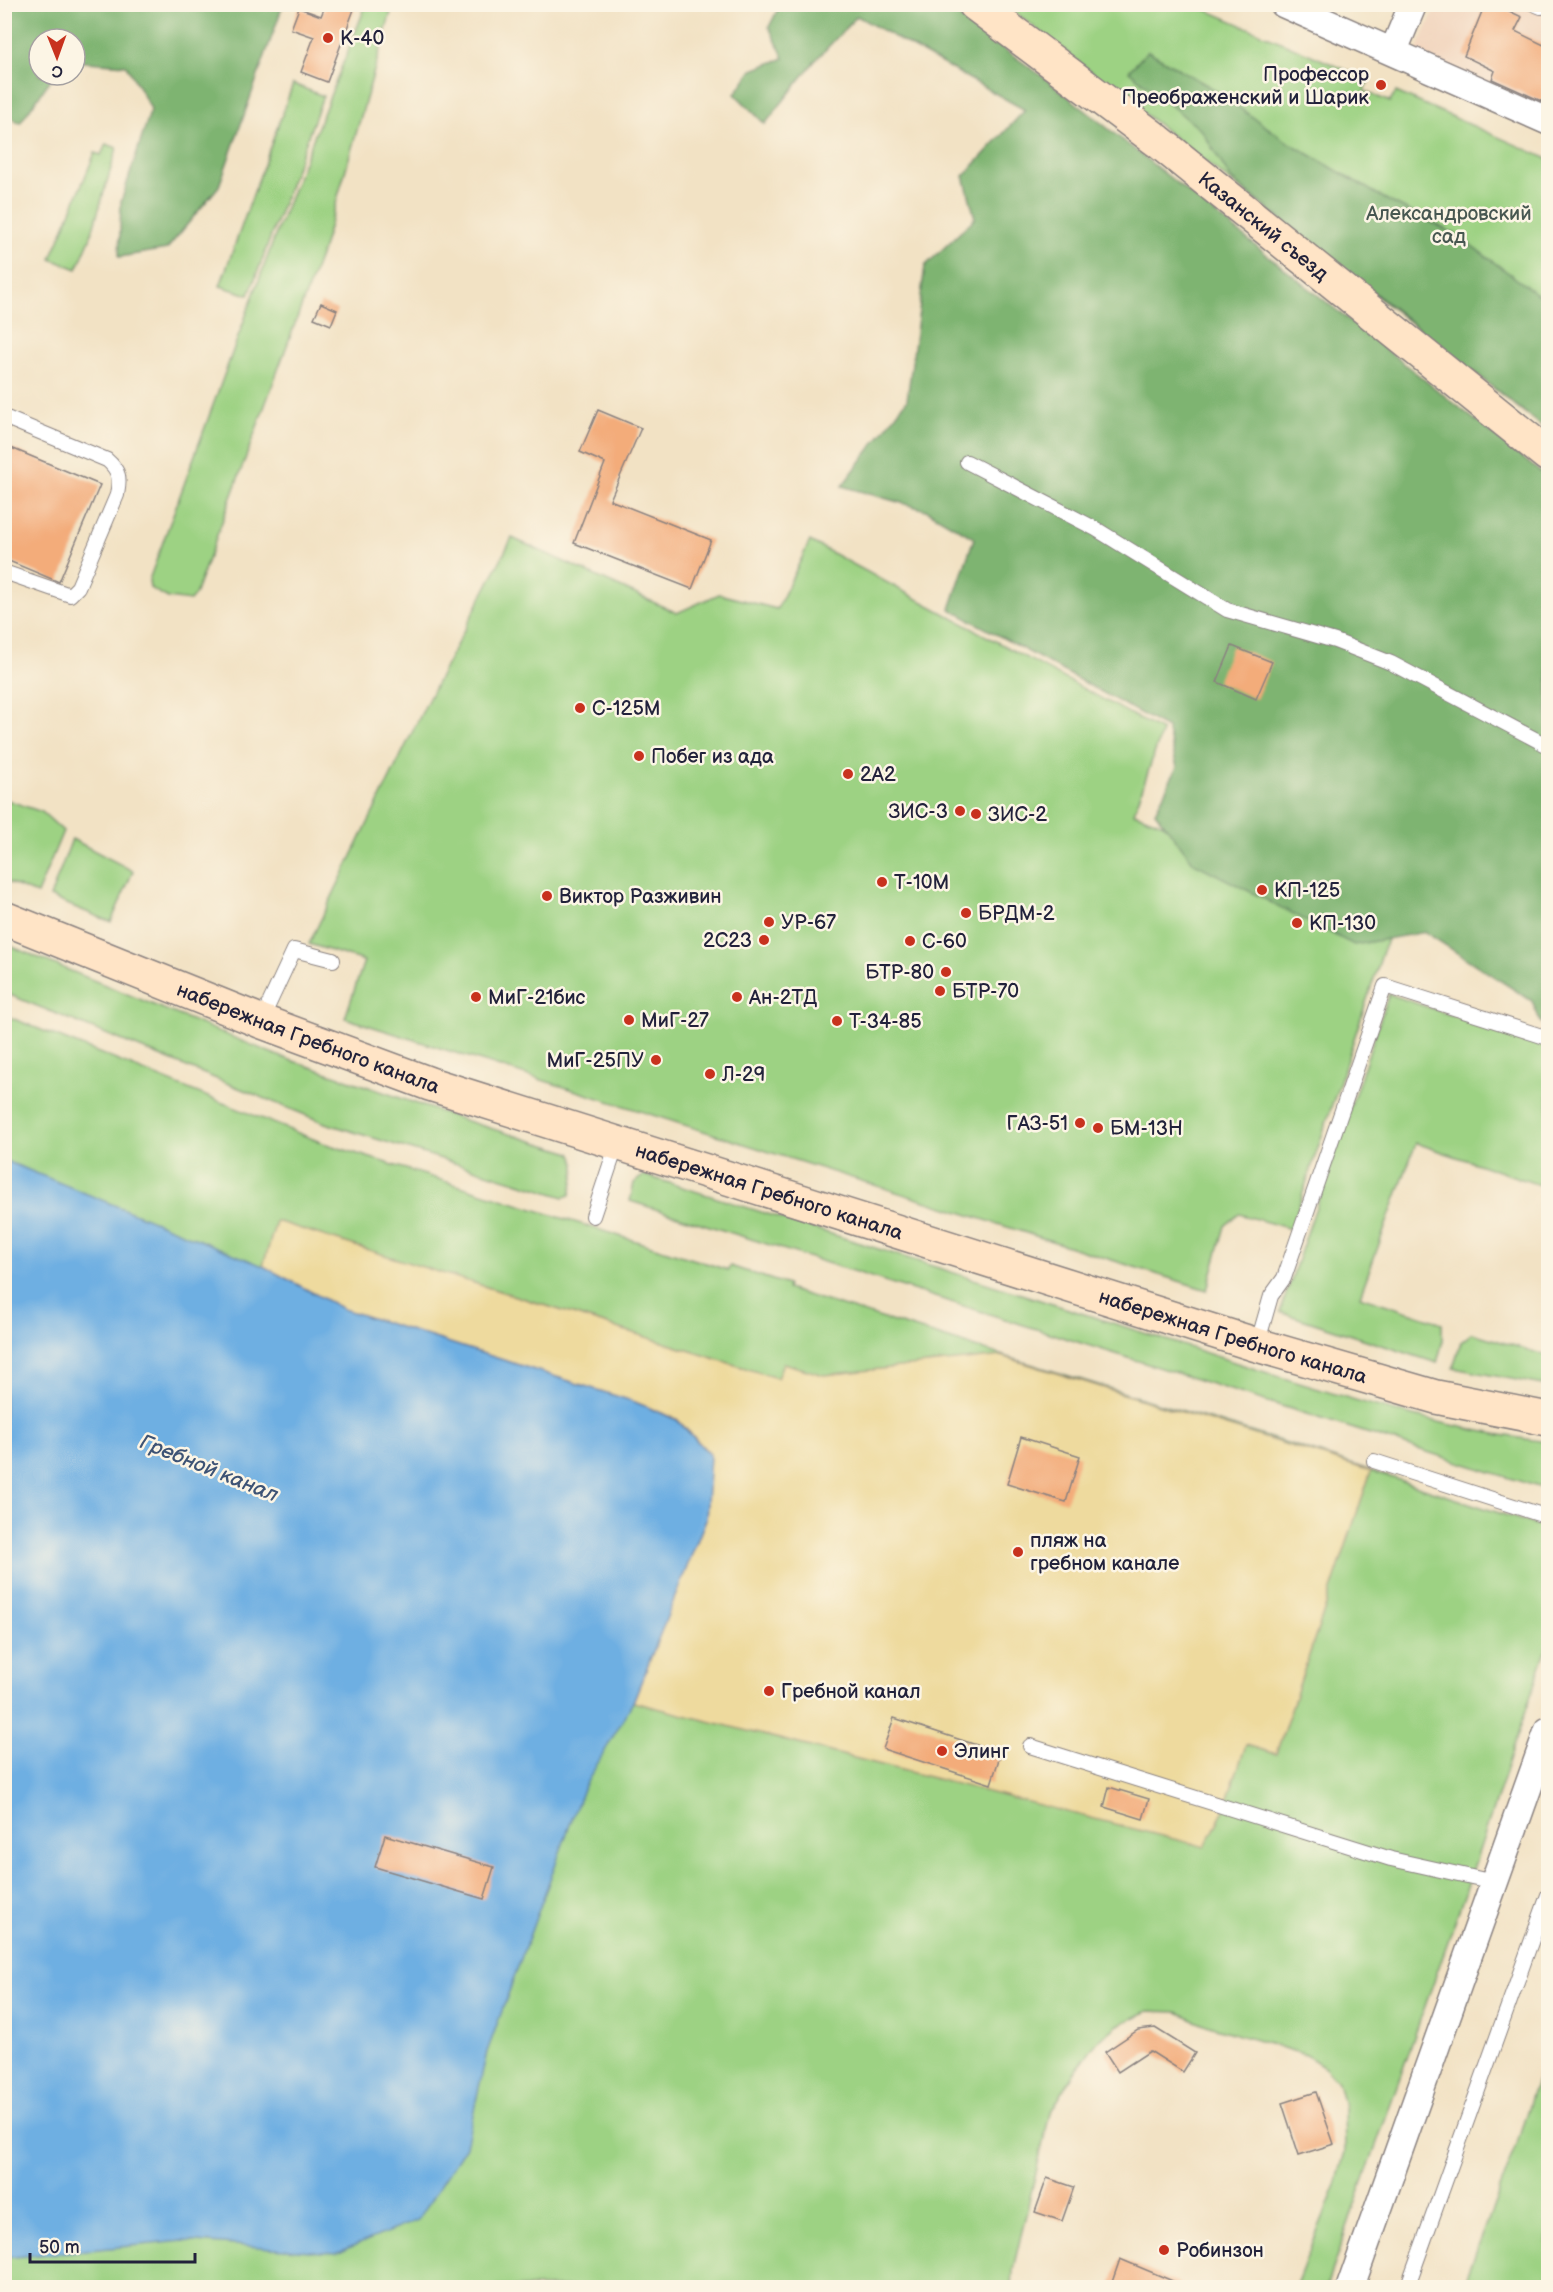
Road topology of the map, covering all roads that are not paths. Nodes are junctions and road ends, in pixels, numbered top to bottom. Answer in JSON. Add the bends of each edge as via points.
{"nodes":[{"id":1,"x":975,"y":4,"type":"edge"},
{"id":2,"x":1284,"y":4,"type":"edge"},
{"id":3,"x":1413,"y":4,"type":"edge"},
{"id":4,"x":1534,"y":4,"type":"edge"},
{"id":5,"x":1542,"y":4,"type":"edge"},
{"id":6,"x":1393,"y":52,"type":"junction"},
{"id":7,"x":1548,"y":121,"type":"edge"},
{"id":8,"x":4,"y":417,"type":"edge"},
{"id":9,"x":1548,"y":455,"type":"edge"},
{"id":10,"x":967,"y":462,"type":"dead end"},
{"id":11,"x":4,"y":572,"type":"edge"},
{"id":12,"x":1548,"y":746,"type":"edge"},
{"id":13,"x":4,"y":918,"type":"edge"},
{"id":14,"x":333,"y":960,"type":"dead end"},
{"id":15,"x":260,"y":1021,"type":"junction"},
{"id":16,"x":1548,"y":1038,"type":"edge"},
{"id":17,"x":617,"y":1144,"type":"junction"},
{"id":18,"x":593,"y":1216,"type":"dead end"},
{"id":19,"x":1257,"y":1345,"type":"junction"},
{"id":20,"x":1548,"y":1419,"type":"edge"},
{"id":21,"x":1374,"y":1461,"type":"dead end"},
{"id":22,"x":1548,"y":1517,"type":"edge"},
{"id":23,"x":1548,"y":1731,"type":"edge"},
{"id":24,"x":1030,"y":1746,"type":"dead end"},
{"id":25,"x":1494,"y":1882,"type":"junction"},
{"id":26,"x":1548,"y":1895,"type":"edge"},
{"id":27,"x":1350,"y":2288,"type":"edge"},
{"id":28,"x":1407,"y":2288,"type":"edge"}],
"edges":[{"from":1,"to":9,"type":"street","name":"Казанский съезд","via":[[1158,141]]},
{"from":2,"to":6,"type":"street"},
{"from":3,"to":6,"type":"street"},
{"from":4,"to":5,"type":"lane","via":[[1541,8]]},
{"from":6,"to":7,"type":"street"},
{"from":8,"to":11,"type":"lane","via":[[107,460],[117,469],[120,480],[78,587],[70,595]]},
{"from":10,"to":12,"type":"lane","via":[[1096,529],[1227,610],[1335,641],[1391,663]]},
{"from":13,"to":15,"type":"street","name":"набережная Гребного канала"},
{"from":14,"to":15,"type":"lane","via":[[294,950]]},
{"from":15,"to":17,"type":"street","name":"набережная Гребного канала","via":[[430,1084]]},
{"from":16,"to":19,"type":"lane","via":[[1385,986],[1284,1278],[1271,1296]]},
{"from":17,"to":18,"type":"lane"},
{"from":17,"to":19,"type":"street","name":"набережная Гребного канала"},
{"from":19,"to":20,"type":"street","name":"набережная Гребного канала","via":[[1436,1397]]},
{"from":21,"to":22,"type":"lane"},
{"from":23,"to":25,"type":"street"},
{"from":24,"to":25,"type":"lane","via":[[1391,1859]]},
{"from":25,"to":27,"type":"street"},
{"from":26,"to":28,"type":"lane"}]}
